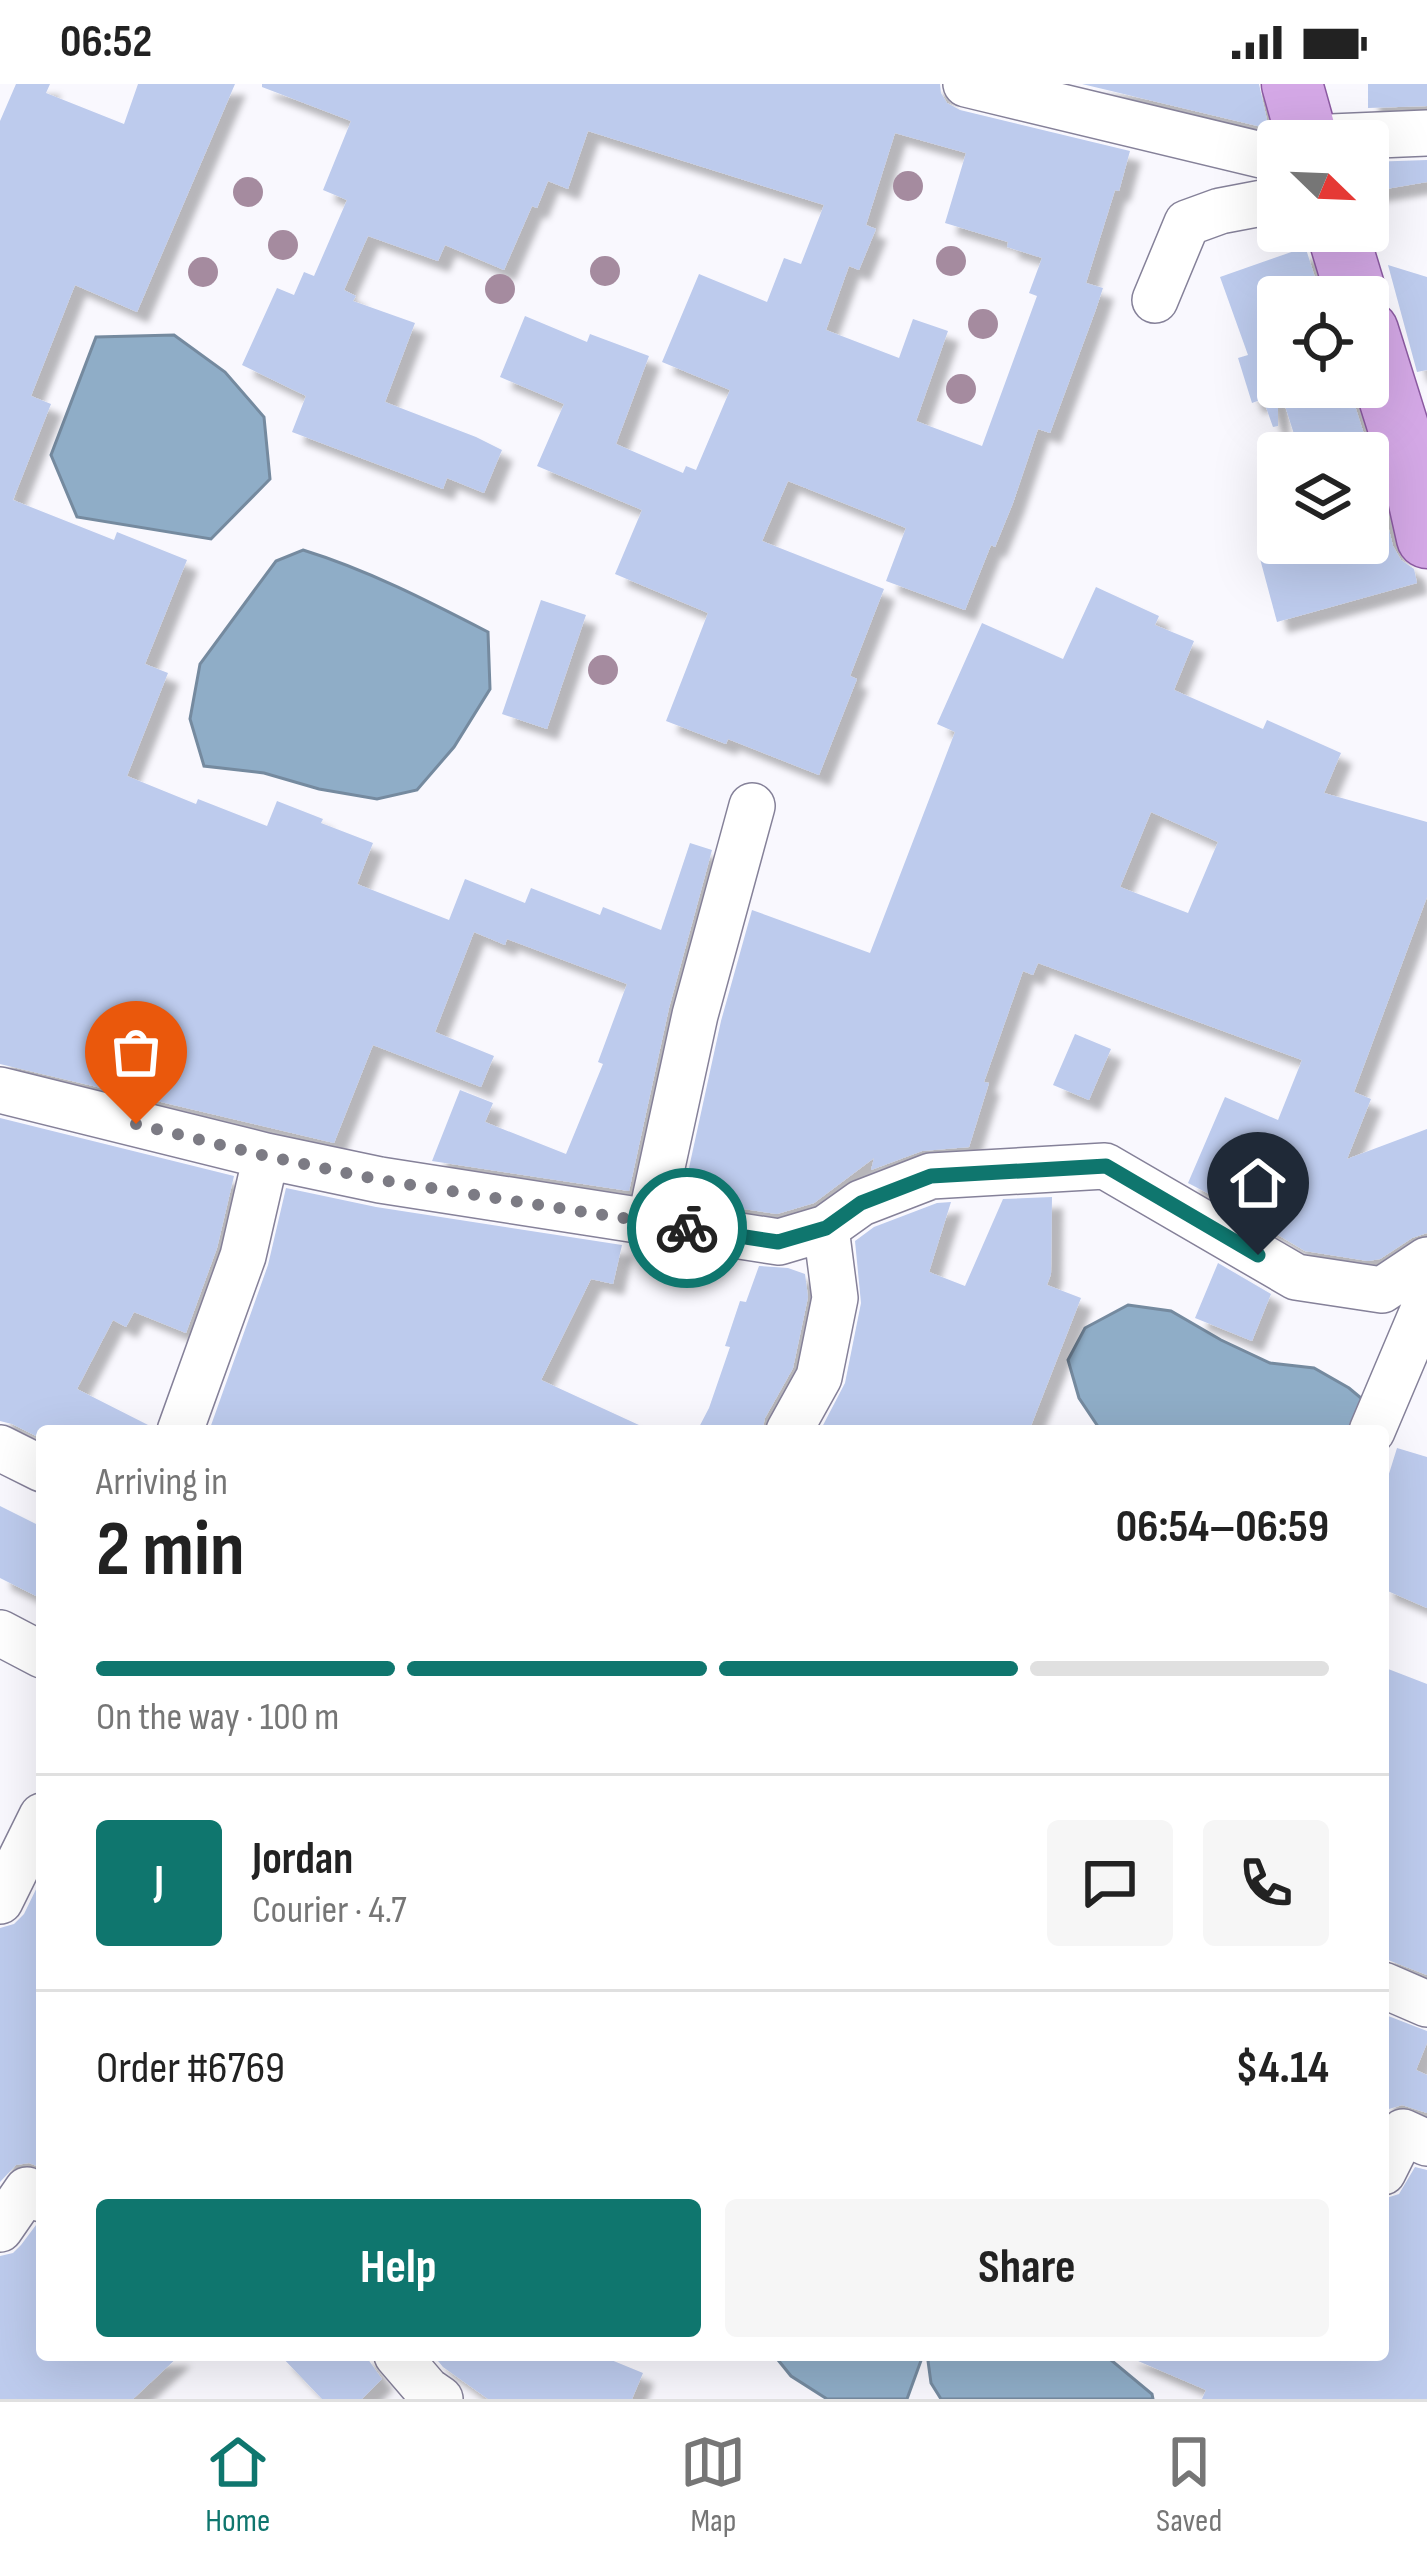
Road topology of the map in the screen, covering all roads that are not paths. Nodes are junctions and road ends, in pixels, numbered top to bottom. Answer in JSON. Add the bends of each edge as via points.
{"nodes":[{"id":1,"x":966,"y":84,"type":"edge"},
{"id":2,"x":1257,"y":125,"type":"edge"},
{"id":3,"x":1389,"y":132,"type":"edge"},
{"id":4,"x":1427,"y":133,"type":"edge"},
{"id":5,"x":1257,"y":204,"type":"edge"},
{"id":6,"x":1155,"y":300,"type":"dead end"},
{"id":7,"x":1389,"y":397,"type":"edge"},
{"id":8,"x":1427,"y":538,"type":"edge"},
{"id":9,"x":752,"y":806,"type":"dead end"},
{"id":10,"x":0,"y":1090,"type":"edge"},
{"id":11,"x":266,"y":1156,"type":"junction"},
{"id":12,"x":650,"y":1222,"type":"junction"},
{"id":13,"x":826,"y":1228,"type":"junction"},
{"id":14,"x":1427,"y":1260,"type":"edge"},
{"id":15,"x":1427,"y":1301,"type":"edge"},
{"id":16,"x":182,"y":1425,"type":"edge"},
{"id":17,"x":792,"y":1425,"type":"edge"},
{"id":18,"x":1375,"y":1425,"type":"edge"},
{"id":19,"x":0,"y":1448,"type":"edge"},
{"id":20,"x":36,"y":1466,"type":"edge"},
{"id":21,"x":0,"y":1633,"type":"edge"},
{"id":22,"x":36,"y":1652,"type":"edge"},
{"id":23,"x":36,"y":1828,"type":"edge"},
{"id":24,"x":0,"y":1901,"type":"edge"},
{"id":25,"x":1389,"y":1987,"type":"edge"},
{"id":26,"x":1427,"y":2004,"type":"edge"},
{"id":27,"x":1427,"y":2143,"type":"edge"},
{"id":28,"x":1389,"y":2160,"type":"edge"},
{"id":29,"x":36,"y":2195,"type":"edge"},
{"id":30,"x":0,"y":2229,"type":"edge"},
{"id":31,"x":402,"y":2361,"type":"edge"},
{"id":32,"x":440,"y":2399,"type":"edge"}],
"edges":[{"from":1,"to":2,"type":"street"},
{"from":3,"to":4,"type":"street"},
{"from":5,"to":6,"type":"street","via":[[1187,224]]},
{"from":7,"to":8,"type":"main road"},
{"from":9,"to":12,"type":"street"},
{"from":10,"to":11,"type":"street"},
{"from":11,"to":12,"type":"street"},
{"from":11,"to":16,"type":"street","via":[[243,1256]]},
{"from":12,"to":13,"type":"street","via":[[778,1242]]},
{"from":13,"to":14,"type":"street","via":[[861,1203],[931,1176],[1106,1166],[1296,1277],[1382,1291]]},
{"from":13,"to":17,"type":"street","via":[[835,1298],[819,1377]]},
{"from":15,"to":18,"type":"street"},
{"from":19,"to":20,"type":"street"},
{"from":21,"to":22,"type":"street"},
{"from":23,"to":24,"type":"street"},
{"from":25,"to":26,"type":"street"},
{"from":27,"to":28,"type":"street","via":[[1403,2132]]},
{"from":29,"to":30,"type":"street","via":[[27,2190]]},
{"from":31,"to":32,"type":"street"}]}
